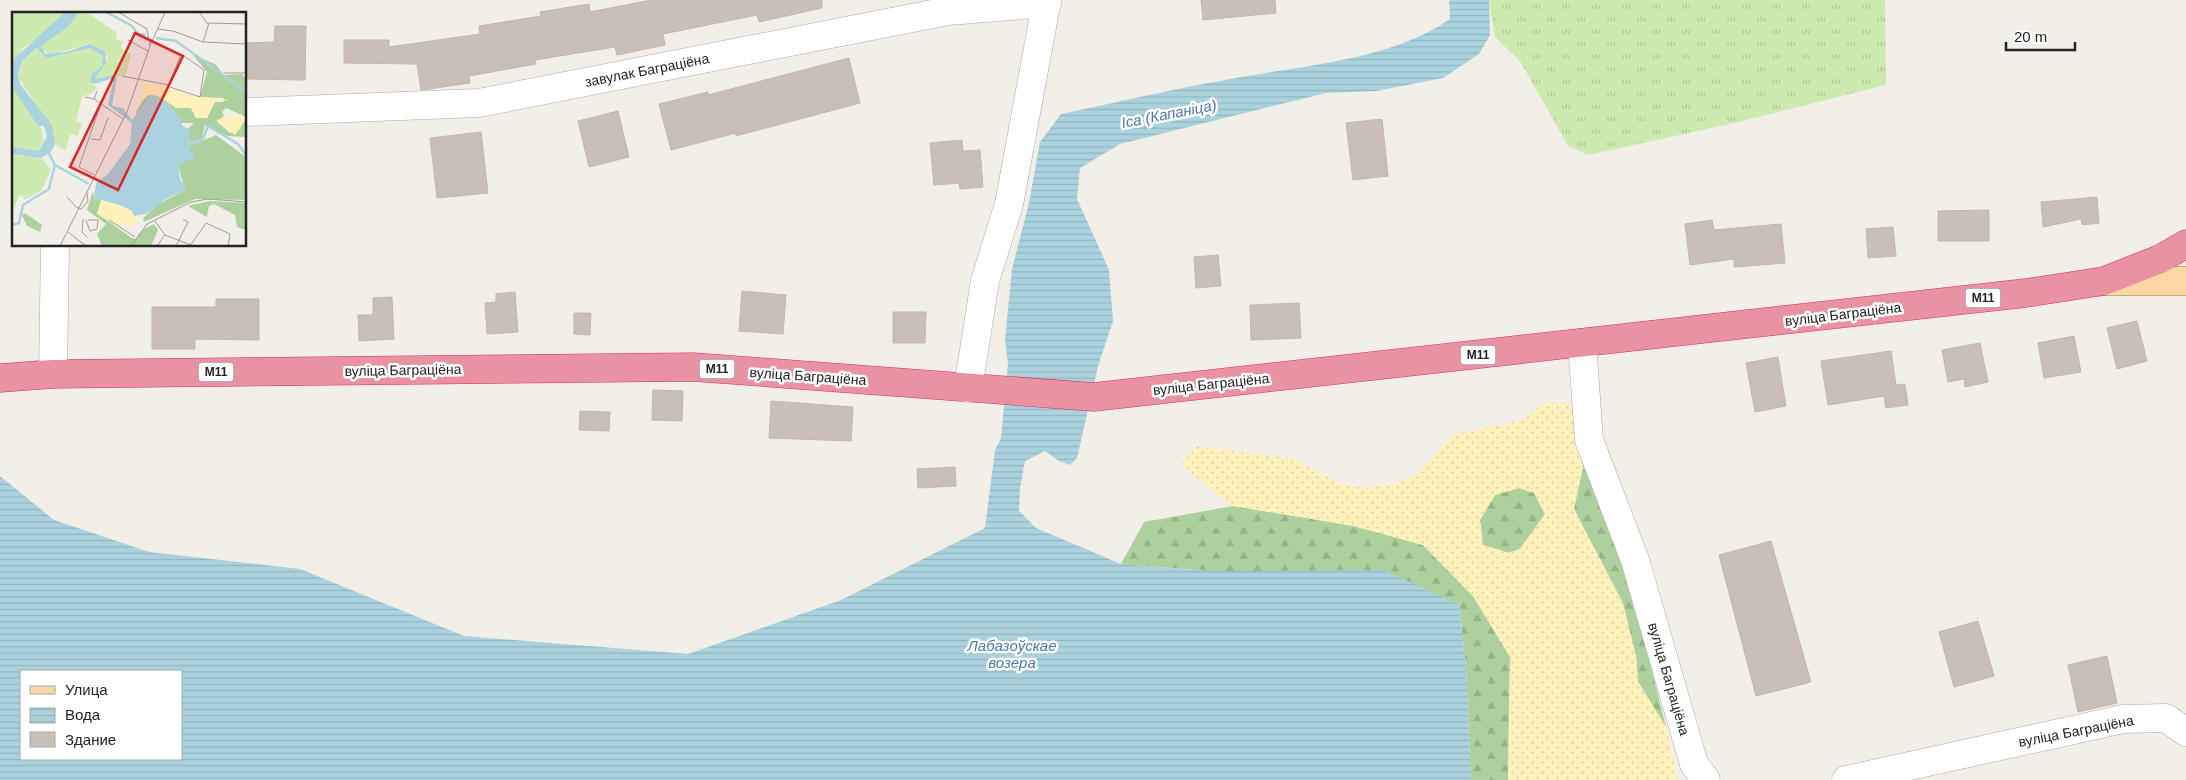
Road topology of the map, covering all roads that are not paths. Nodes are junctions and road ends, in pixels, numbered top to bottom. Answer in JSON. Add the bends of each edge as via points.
{"nodes":[{"id":1,"x":1047,"y":1,"type":"edge"},
{"id":2,"x":246,"y":112,"type":"edge"},
{"id":3,"x":2186,"y":244,"type":"edge"},
{"id":4,"x":55,"y":246,"type":"edge"},
{"id":5,"x":2104,"y":281,"type":"junction"},
{"id":6,"x":2186,"y":281,"type":"edge"},
{"id":7,"x":1582,"y":343,"type":"junction"},
{"id":8,"x":53,"y":374,"type":"junction"},
{"id":9,"x":0,"y":378,"type":"edge"},
{"id":10,"x":968,"y":388,"type":"junction"},
{"id":11,"x":2186,"y":732,"type":"edge"},
{"id":12,"x":1698,"y":775,"type":"edge"},
{"id":13,"x":1846,"y":780,"type":"edge"}],
"edges":[{"from":1,"to":2,"type":"street","name":"завулак Баграціёна","via":[[948,11],[479,103]]},
{"from":1,"to":10,"type":"street","name":"завулак Баграціёна","via":[[1009,204],[985,281]]},
{"from":3,"to":5,"type":"highway","number":"М11"},
{"from":4,"to":8,"type":"street"},
{"from":5,"to":6,"type":"main road"},
{"from":5,"to":7,"type":"highway","name":"вуліца Баграціёна","number":"М11","via":[[2026,293]]},
{"from":7,"to":10,"type":"highway","name":"вуліца Баграціёна","number":"М11","via":[[1094,397]]},
{"from":7,"to":12,"type":"street","name":"вуліца Баграціёна","via":[[1589,440],[1635,560]]},
{"from":8,"to":9,"type":"highway","name":"вуліца Баграціёна","number":"М11"},
{"from":8,"to":10,"type":"highway","name":"вуліца Баграціёна","number":"М11","via":[[693,367]]},
{"from":11,"to":13,"type":"street","name":"вуліца Баграціёна","via":[[2166,718],[2123,720]]}]}
